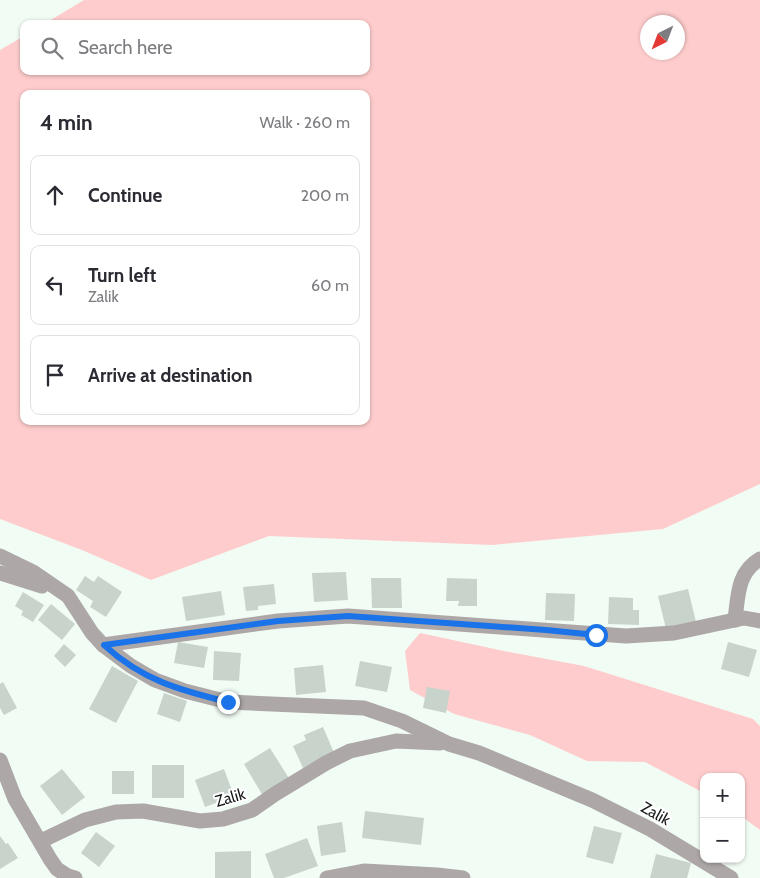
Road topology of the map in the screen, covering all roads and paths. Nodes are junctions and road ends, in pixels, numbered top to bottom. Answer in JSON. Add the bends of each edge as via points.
{"nodes":[{"id":1,"x":0,"y":556,"type":"edge"},
{"id":2,"x":760,"y":560,"type":"edge"},
{"id":3,"x":0,"y":573,"type":"edge"},
{"id":4,"x":68,"y":596,"type":"junction"},
{"id":5,"x":735,"y":620,"type":"junction"},
{"id":6,"x":760,"y":621,"type":"edge"},
{"id":7,"x":104,"y":645,"type":"junction"},
{"id":8,"x":449,"y":744,"type":"junction"},
{"id":9,"x":0,"y":760,"type":"edge"},
{"id":10,"x":41,"y":842,"type":"junction"},
{"id":11,"x":75,"y":878,"type":"edge"},
{"id":12,"x":326,"y":878,"type":"edge"},
{"id":13,"x":463,"y":878,"type":"edge"},
{"id":14,"x":731,"y":878,"type":"edge"}],
"edges":[{"from":1,"to":4,"type":"street","name":"Zalik","via":[[33,572]]},
{"from":2,"to":5,"type":"street","via":[[744,575],[738,588]]},
{"from":3,"to":4,"type":"street"},
{"from":4,"to":7,"type":"street","name":"Zalik","via":[[92,633]]},
{"from":5,"to":6,"type":"street"},
{"from":5,"to":7,"type":"street","via":[[674,633],[626,636],[348,616],[278,621]]},
{"from":7,"to":8,"type":"street","name":"Zalik","via":[[155,680],[185,691],[228,702],[364,708],[402,721]]},
{"from":8,"to":10,"type":"street","name":"Zalik","via":[[396,741],[350,751],[252,810],[223,819],[200,821],[143,811],[116,812],[85,820]]},
{"from":8,"to":14,"type":"street","name":"Zalik","via":[[479,753],[592,800],[650,829]]},
{"from":9,"to":10,"type":"street","via":[[15,799]]},
{"from":10,"to":11,"type":"street","via":[[57,869]]},
{"from":12,"to":13,"type":"street","via":[[364,870]]}]}
